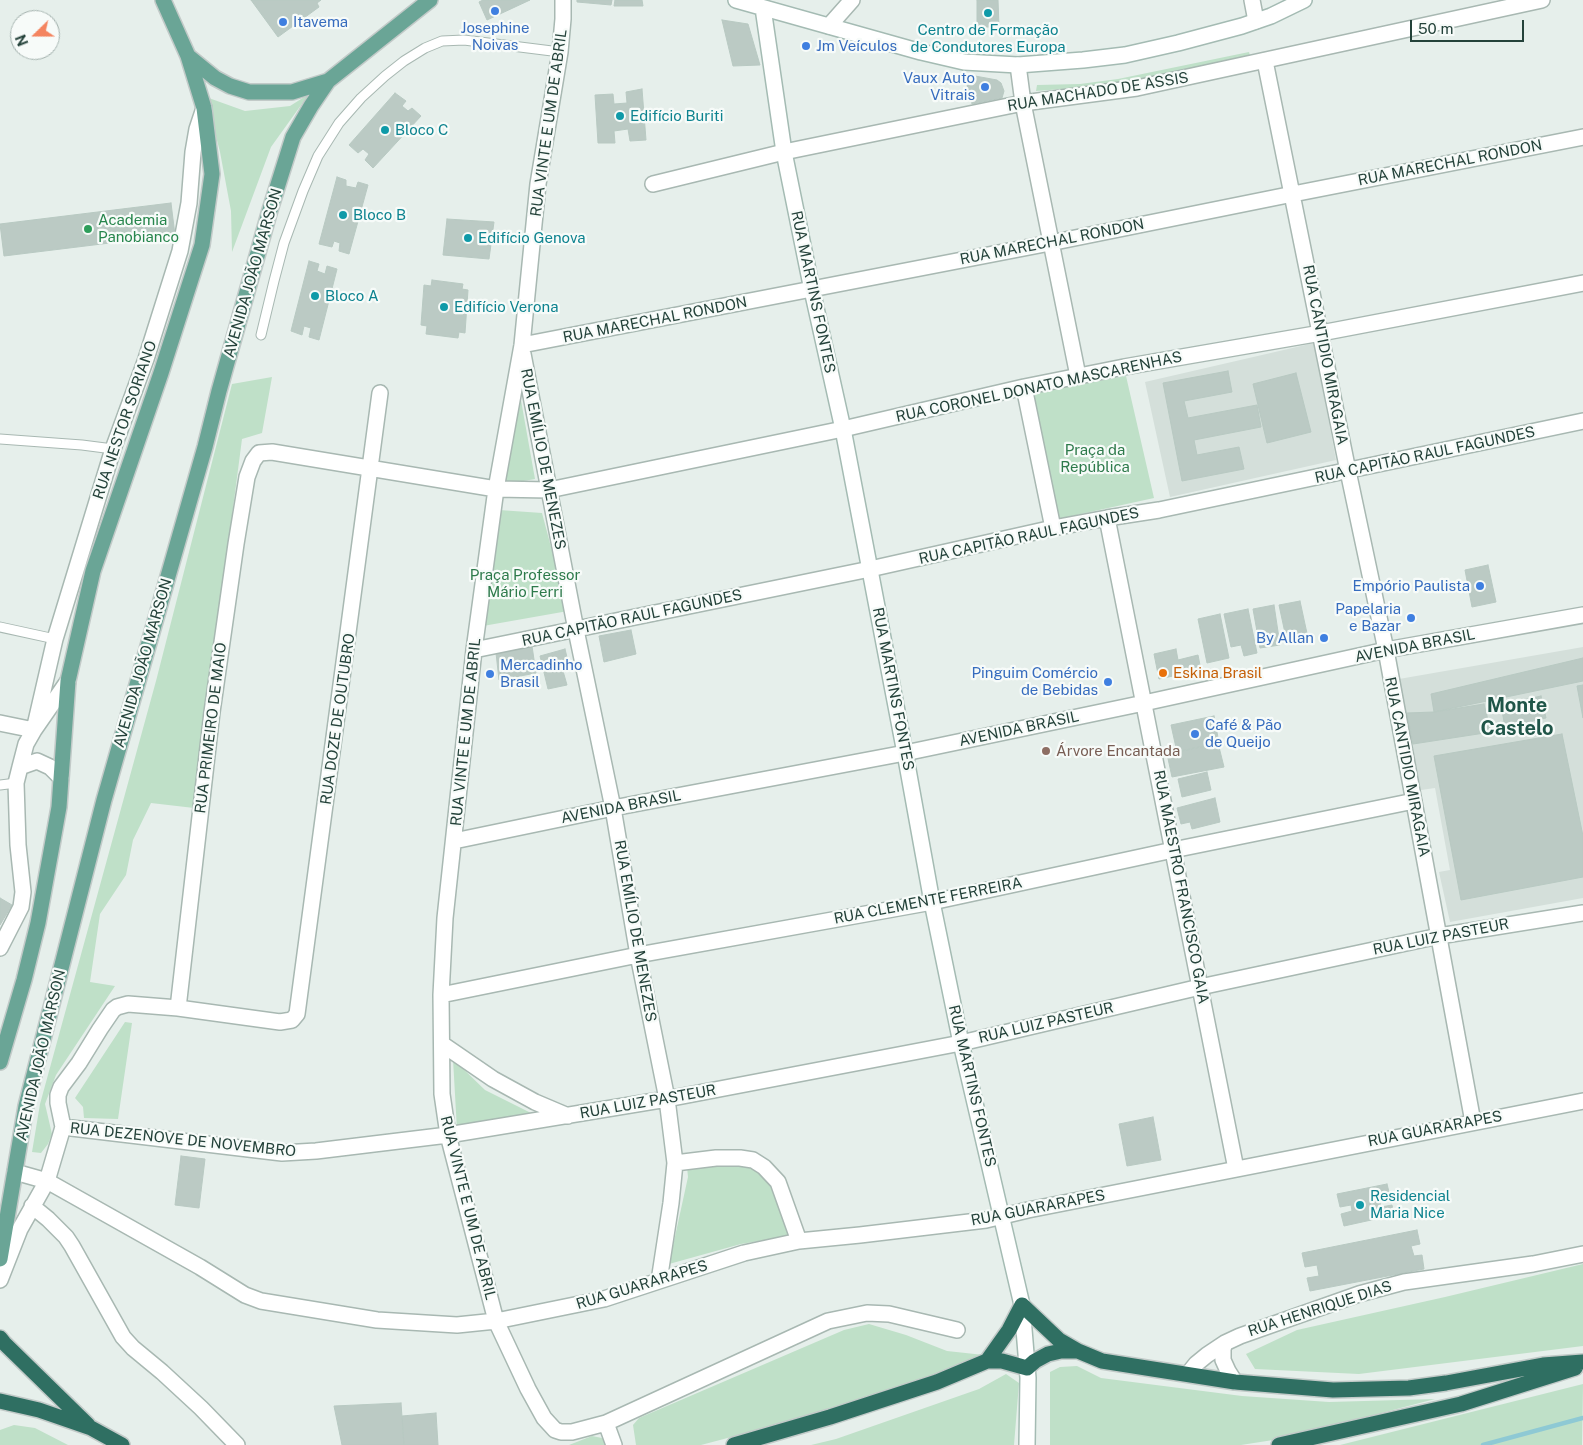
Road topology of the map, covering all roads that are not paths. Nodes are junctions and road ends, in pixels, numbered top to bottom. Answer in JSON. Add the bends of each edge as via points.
{"nodes":[{"id":1,"x":163,"y":0,"type":"edge"},
{"id":2,"x":430,"y":0,"type":"edge"},
{"id":3,"x":563,"y":0,"type":"edge"},
{"id":4,"x":736,"y":0,"type":"edge"},
{"id":5,"x":852,"y":0,"type":"edge"},
{"id":6,"x":1252,"y":0,"type":"edge"},
{"id":7,"x":1304,"y":0,"type":"edge"},
{"id":8,"x":1542,"y":0,"type":"edge"},
{"id":9,"x":763,"y":8,"type":"junction"},
{"id":10,"x":1256,"y":21,"type":"junction"},
{"id":11,"x":829,"y":26,"type":"junction"},
{"id":12,"x":560,"y":52,"type":"junction"},
{"id":13,"x":188,"y":56,"type":"junction"},
{"id":14,"x":1265,"y":61,"type":"junction"},
{"id":15,"x":1018,"y":65,"type":"junction"},
{"id":16,"x":328,"y":81,"type":"junction"},
{"id":17,"x":1023,"y":103,"type":"junction"},
{"id":18,"x":204,"y":108,"type":"junction"},
{"id":19,"x":1583,"y":137,"type":"edge"},
{"id":20,"x":784,"y":152,"type":"junction"},
{"id":21,"x":653,"y":184,"type":"dead end"},
{"id":22,"x":1292,"y":194,"type":"junction"},
{"id":23,"x":1050,"y":243,"type":"junction"},
{"id":24,"x":1583,"y":283,"type":"edge"},
{"id":25,"x":812,"y":290,"type":"junction"},
{"id":26,"x":1321,"y":333,"type":"junction"},
{"id":27,"x":261,"y":334,"type":"dead end"},
{"id":28,"x":522,"y":345,"type":"junction"},
{"id":29,"x":1078,"y":376,"type":"junction"},
{"id":30,"x":1024,"y":387,"type":"junction"},
{"id":31,"x":380,"y":392,"type":"dead end"},
{"id":32,"x":1583,"y":421,"type":"edge"},
{"id":33,"x":843,"y":429,"type":"junction"},
{"id":34,"x":0,"y":439,"type":"edge"},
{"id":35,"x":113,"y":449,"type":"junction"},
{"id":36,"x":259,"y":453,"type":"joint"},
{"id":37,"x":371,"y":468,"type":"junction"},
{"id":38,"x":1348,"y":471,"type":"junction"},
{"id":39,"x":496,"y":490,"type":"junction"},
{"id":40,"x":549,"y":490,"type":"junction"},
{"id":41,"x":1107,"y":518,"type":"junction"},
{"id":42,"x":1053,"y":528,"type":"junction"},
{"id":43,"x":870,"y":569,"type":"junction"},
{"id":44,"x":1583,"y":615,"type":"edge"},
{"id":45,"x":0,"y":627,"type":"edge"},
{"id":46,"x":576,"y":630,"type":"junction"},
{"id":47,"x":55,"y":640,"type":"junction"},
{"id":48,"x":474,"y":650,"type":"junction"},
{"id":49,"x":1386,"y":650,"type":"junction"},
{"id":50,"x":68,"y":681,"type":"junction"},
{"id":51,"x":1144,"y":703,"type":"junction"},
{"id":52,"x":0,"y":722,"type":"edge"},
{"id":53,"x":34,"y":730,"type":"junction"},
{"id":54,"x":905,"y":753,"type":"junction"},
{"id":55,"x":20,"y":767,"type":"junction"},
{"id":56,"x":62,"y":778,"type":"junction"},
{"id":57,"x":16,"y":783,"type":"junction"},
{"id":58,"x":0,"y":785,"type":"edge"},
{"id":59,"x":1414,"y":801,"type":"junction"},
{"id":60,"x":614,"y":808,"type":"junction"},
{"id":61,"x":454,"y":841,"type":"junction"},
{"id":62,"x":1173,"y":850,"type":"junction"},
{"id":63,"x":932,"y":902,"type":"junction"},
{"id":64,"x":1583,"y":912,"type":"edge"},
{"id":65,"x":1439,"y":936,"type":"junction"},
{"id":66,"x":0,"y":948,"type":"edge"},
{"id":67,"x":638,"y":955,"type":"junction"},
{"id":68,"x":1200,"y":986,"type":"junction"},
{"id":69,"x":441,"y":995,"type":"junction"},
{"id":70,"x":178,"y":1008,"type":"junction"},
{"id":71,"x":961,"y":1043,"type":"junction"},
{"id":72,"x":442,"y":1044,"type":"junction"},
{"id":73,"x":0,"y":1062,"type":"edge"},
{"id":74,"x":667,"y":1099,"type":"junction"},
{"id":75,"x":1583,"y":1100,"type":"edge"},
{"id":76,"x":568,"y":1116,"type":"junction"},
{"id":77,"x":1473,"y":1122,"type":"junction"},
{"id":78,"x":63,"y":1127,"type":"junction"},
{"id":79,"x":448,"y":1135,"type":"junction"},
{"id":80,"x":675,"y":1163,"type":"junction"},
{"id":81,"x":1236,"y":1169,"type":"junction"},
{"id":82,"x":14,"y":1172,"type":"junction"},
{"id":83,"x":47,"y":1181,"type":"junction"},
{"id":84,"x":32,"y":1206,"type":"junction"},
{"id":85,"x":1001,"y":1216,"type":"junction"},
{"id":86,"x":799,"y":1241,"type":"junction"},
{"id":87,"x":1583,"y":1254,"type":"edge"},
{"id":88,"x":0,"y":1259,"type":"edge"},
{"id":89,"x":0,"y":1280,"type":"edge"},
{"id":90,"x":659,"y":1281,"type":"junction"},
{"id":91,"x":1022,"y":1305,"type":"junction"},
{"id":92,"x":496,"y":1321,"type":"junction"},
{"id":93,"x":957,"y":1330,"type":"dead end"},
{"id":94,"x":0,"y":1338,"type":"edge"},
{"id":95,"x":1225,"y":1343,"type":"junction"},
{"id":96,"x":1078,"y":1352,"type":"junction"},
{"id":97,"x":987,"y":1361,"type":"junction"},
{"id":98,"x":1583,"y":1362,"type":"edge"},
{"id":99,"x":1583,"y":1366,"type":"edge"},
{"id":100,"x":1028,"y":1373,"type":"junction"},
{"id":101,"x":1188,"y":1374,"type":"junction"},
{"id":102,"x":1235,"y":1382,"type":"junction"},
{"id":103,"x":0,"y":1401,"type":"edge"},
{"id":104,"x":606,"y":1423,"type":"junction"},
{"id":105,"x":91,"y":1428,"type":"junction"},
{"id":106,"x":122,"y":1445,"type":"edge"},
{"id":107,"x":238,"y":1445,"type":"edge"},
{"id":108,"x":614,"y":1445,"type":"edge"},
{"id":109,"x":734,"y":1445,"type":"edge"},
{"id":110,"x":1027,"y":1445,"type":"edge"},
{"id":111,"x":1279,"y":1445,"type":"edge"}],
"edges":[{"from":1,"to":13,"type":"main road"},
{"from":2,"to":16,"type":"main road"},
{"from":3,"to":12,"type":"street","name":"RUA VINTE E UM DE ABRIL"},
{"from":4,"to":9,"type":"street"},
{"from":5,"to":11,"type":"street"},
{"from":6,"to":10,"type":"street"},
{"from":7,"to":10,"type":"street"},
{"from":8,"to":14,"type":"street","name":"RUA MACHADO DE ASSIS"},
{"from":9,"to":11,"type":"street"},
{"from":9,"to":20,"type":"street","name":"RUA MARTINS FONTES"},
{"from":10,"to":15,"type":"street","via":[[1125,55]]},
{"from":11,"to":15,"type":"street","via":[[964,62]]},
{"from":12,"to":27,"type":"lane","via":[[464,40],[442,41],[404,61],[361,98],[339,123],[318,156],[302,192],[284,243]]},
{"from":12,"to":28,"type":"street","name":"RUA VINTE E UM DE ABRIL","via":[[538,184]]},
{"from":13,"to":16,"type":"main road","via":[[215,78],[249,92],[292,92]]},
{"from":13,"to":18,"type":"main road"},
{"from":14,"to":17,"type":"street","name":"RUA MACHADO DE ASSIS","via":[[1137,88]]},
{"from":14,"to":22,"type":"street","name":"RUA CANTIDIO MIRAGAIA"},
{"from":15,"to":17,"type":"street"},
{"from":16,"to":82,"type":"main road","name":"AVENIDA JOÃO MARSON","via":[[293,137],[270,210],[104,800],[26,1106]]},
{"from":17,"to":20,"type":"street","name":"RUA MACHADO DE ASSIS"},
{"from":17,"to":23,"type":"street"},
{"from":18,"to":35,"type":"street","name":"RUA NESTOR SORIANO","via":[[197,128],[180,251]]},
{"from":18,"to":50,"type":"main road","via":[[212,174],[202,246],[93,571]]},
{"from":19,"to":22,"type":"street","name":"RUA MARECHAL RONDON"},
{"from":20,"to":21,"type":"street","name":"RUA MACHADO DE ASSIS"},
{"from":20,"to":25,"type":"street","name":"RUA MARTINS FONTES"},
{"from":22,"to":23,"type":"street","name":"RUA MARECHAL RONDON"},
{"from":22,"to":26,"type":"street","name":"RUA CANTIDIO MIRAGAIA"},
{"from":23,"to":25,"type":"street","name":"RUA MARECHAL RONDON"},
{"from":23,"to":29,"type":"street"},
{"from":24,"to":26,"type":"street","name":"RUA CORONEL DONATO MASCARENHAS"},
{"from":25,"to":28,"type":"street","name":"RUA MARECHAL RONDON"},
{"from":25,"to":33,"type":"street","name":"RUA MARTINS FONTES"},
{"from":26,"to":29,"type":"street","name":"RUA CORONEL DONATO MASCARENHAS"},
{"from":26,"to":38,"type":"street","name":"RUA CANTIDIO MIRAGAIA"},
{"from":28,"to":39,"type":"street","name":"RUA VINTE E UM DE ABRIL"},
{"from":28,"to":40,"type":"street","name":"RUA EMÍLIO DE MENEZES"},
{"from":29,"to":30,"type":"street","name":"RUA CORONEL DONATO MASCARENHAS"},
{"from":30,"to":33,"type":"street","name":"RUA CORONEL DONATO MASCARENHAS"},
{"from":30,"to":42,"type":"street"},
{"from":31,"to":37,"type":"street","name":"RUA DOZE DE OUTUBRO"},
{"from":32,"to":38,"type":"street","name":"RUA CAPITÃO RAUL FAGUNDES"},
{"from":33,"to":40,"type":"street","name":"RUA CORONEL DONATO MASCARENHAS"},
{"from":33,"to":43,"type":"street","name":"RUA MARTINS FONTES"},
{"from":34,"to":35,"type":"lane"},
{"from":35,"to":47,"type":"street","name":"RUA NESTOR SORIANO"},
{"from":36,"to":37,"type":"street","name":"RUA CORONEL DONATO MASCARENHAS","via":[[272,452]]},
{"from":36,"to":70,"type":"street","name":"RUA PRIMEIRO DE MAIO","via":[[246,477],[236,544],[212,712]]},
{"from":37,"to":39,"type":"street","name":"RUA CORONEL DONATO MASCARENHAS"},
{"from":37,"to":70,"type":"street","name":"RUA DOZE DE OUTUBRO","via":[[297,1014],[287,1022]]},
{"from":38,"to":41,"type":"street","name":"RUA CAPITÃO RAUL FAGUNDES"},
{"from":38,"to":49,"type":"street","name":"RUA CANTIDIO MIRAGAIA"},
{"from":39,"to":40,"type":"street","name":"RUA CORONEL DONATO MASCARENHAS"},
{"from":39,"to":48,"type":"street","name":"RUA VINTE E UM DE ABRIL"},
{"from":40,"to":46,"type":"street","name":"RUA EMÍLIO DE MENEZES"},
{"from":41,"to":42,"type":"street","name":"RUA CAPITÃO RAUL FAGUNDES"},
{"from":41,"to":51,"type":"street","name":"RUA MAESTRO FRANCISCO GAIA"},
{"from":42,"to":43,"type":"street","name":"RUA CAPITÃO RAUL FAGUNDES"},
{"from":43,"to":46,"type":"street","name":"RUA CAPITÃO RAUL FAGUNDES"},
{"from":43,"to":54,"type":"street","name":"RUA MARTINS FONTES"},
{"from":44,"to":49,"type":"street","name":"AVENIDA BRASIL"},
{"from":45,"to":47,"type":"lane"},
{"from":46,"to":48,"type":"street","name":"RUA CAPITÃO RAUL FAGUNDES"},
{"from":46,"to":60,"type":"street","name":"RUA EMÍLIO DE MENEZES"},
{"from":47,"to":53,"type":"street","name":"RUA NESTOR SORIANO"},
{"from":48,"to":61,"type":"street","name":"RUA VINTE E UM DE ABRIL"},
{"from":49,"to":51,"type":"street","name":"AVENIDA BRASIL"},
{"from":49,"to":59,"type":"street","name":"RUA CANTIDIO MIRAGAIA"},
{"from":50,"to":53,"type":"street"},
{"from":50,"to":56,"type":"main road"},
{"from":51,"to":54,"type":"street","name":"AVENIDA BRASIL"},
{"from":51,"to":62,"type":"street","name":"RUA MAESTRO FRANCISCO GAIA"},
{"from":52,"to":53,"type":"street"},
{"from":53,"to":55,"type":"street","via":[[26,744]]},
{"from":54,"to":60,"type":"street","name":"AVENIDA BRASIL"},
{"from":54,"to":63,"type":"street","name":"RUA MARTINS FONTES"},
{"from":55,"to":56,"type":"street","via":[[37,761]]},
{"from":55,"to":57,"type":"street"},
{"from":56,"to":73,"type":"main road","via":[[38,923]]},
{"from":57,"to":58,"type":"lane"},
{"from":57,"to":66,"type":"street","via":[[23,892],[21,907]]},
{"from":59,"to":62,"type":"street","name":"RUA CLEMENTE FERREIRA"},
{"from":59,"to":65,"type":"street","name":"RUA CANTIDIO MIRAGAIA"},
{"from":60,"to":61,"type":"street","name":"AVENIDA BRASIL"},
{"from":60,"to":67,"type":"street","name":"RUA EMÍLIO DE MENEZES"},
{"from":61,"to":69,"type":"street","name":"RUA VINTE E UM DE ABRIL"},
{"from":62,"to":63,"type":"street","name":"RUA CLEMENTE FERREIRA"},
{"from":62,"to":68,"type":"street","name":"RUA MAESTRO FRANCISCO GAIA"},
{"from":63,"to":67,"type":"street","name":"RUA CLEMENTE FERREIRA"},
{"from":63,"to":71,"type":"street","name":"RUA MARTINS FONTES"},
{"from":64,"to":65,"type":"street","name":"RUA LUIZ PASTEUR"},
{"from":65,"to":68,"type":"street","name":"RUA LUIZ PASTEUR"},
{"from":65,"to":77,"type":"street","name":"RUA CANTIDIO MIRAGAIA"},
{"from":67,"to":69,"type":"street","name":"RUA CLEMENTE FERREIRA"},
{"from":67,"to":74,"type":"street","name":"RUA EMÍLIO DE MENEZES"},
{"from":68,"to":71,"type":"street","name":"RUA LUIZ PASTEUR"},
{"from":68,"to":81,"type":"street","name":"RUA MAESTRO FRANCISCO GAIA"},
{"from":69,"to":72,"type":"street","name":"RUA VINTE E UM DE ABRIL"},
{"from":70,"to":78,"type":"street","via":[[128,1004],[114,1010],[61,1087],[58,1103]]},
{"from":71,"to":74,"type":"street","name":"RUA LUIZ PASTEUR"},
{"from":71,"to":85,"type":"street","name":"RUA MARTINS FONTES"},
{"from":72,"to":76,"type":"street","via":[[492,1079]]},
{"from":72,"to":79,"type":"street","name":"RUA VINTE E UM DE ABRIL","via":[[442,1094]]},
{"from":74,"to":76,"type":"street","name":"RUA LUIZ PASTEUR"},
{"from":74,"to":80,"type":"street","name":"RUA EMÍLIO DE MENEZES"},
{"from":75,"to":77,"type":"street","name":"RUA GUARARAPES"},
{"from":76,"to":79,"type":"street","name":"RUA LUIZ PASTEUR"},
{"from":77,"to":81,"type":"street","name":"RUA GUARARAPES"},
{"from":78,"to":79,"type":"street","name":"RUA DEZENOVE DE NOVEMBRO","via":[[282,1153]]},
{"from":78,"to":83,"type":"street","name":"RUA DEZENOVE DE NOVEMBRO"},
{"from":79,"to":92,"type":"street","name":"RUA VINTE E UM DE ABRIL"},
{"from":80,"to":86,"type":"street","via":[[716,1158],[753,1160],[778,1182]]},
{"from":80,"to":90,"type":"street","name":"RUA EMÍLIO DE MENEZES"},
{"from":81,"to":85,"type":"street","name":"RUA GUARARAPES"},
{"from":82,"to":83,"type":"street","name":"RUA GUARARAPES"},
{"from":82,"to":88,"type":"main road","name":"AVENIDA JOÃO MARSON"},
{"from":83,"to":84,"type":"street","name":"RUA DEZENOVE DE NOVEMBRO"},
{"from":83,"to":92,"type":"street","name":"RUA GUARARAPES","via":[[261,1301],[377,1320],[457,1325]]},
{"from":84,"to":89,"type":"street","name":"RUA DEZENOVE DE NOVEMBRO"},
{"from":84,"to":107,"type":"street","via":[[66,1237],[122,1337]]},
{"from":85,"to":86,"type":"street","name":"RUA GUARARAPES"},
{"from":85,"to":91,"type":"street","name":"RUA MARTINS FONTES"},
{"from":86,"to":90,"type":"street","name":"RUA GUARARAPES","via":[[744,1253]]},
{"from":87,"to":95,"type":"street","name":"RUA HENRIQUE DIAS","via":[[1404,1282],[1341,1300]]},
{"from":90,"to":92,"type":"street","name":"RUA GUARARAPES","via":[[604,1299]]},
{"from":91,"to":96,"type":"highway","via":[[1059,1340]]},
{"from":91,"to":97,"type":"highway"},
{"from":91,"to":100,"type":"street","name":"RUA MARTINS FONTES"},
{"from":92,"to":104,"type":"street","name":"RUA VINTE E UM DE ABRIL","via":[[528,1389],[544,1418],[555,1430],[572,1432]]},
{"from":93,"to":104,"type":"street","via":[[889,1314],[867,1313],[828,1321]]},
{"from":94,"to":105,"type":"highway"},
{"from":95,"to":101,"type":"street","name":"RUA HENRIQUE DIAS","via":[[1196,1364]]},
{"from":95,"to":102,"type":"street","via":[[1224,1360]]},
{"from":96,"to":100,"type":"highway","via":[[1048,1354],[1035,1361]]},
{"from":96,"to":101,"type":"highway","via":[[1120,1364]]},
{"from":97,"to":100,"type":"highway","via":[[1002,1360]]},
{"from":97,"to":109,"type":"highway","via":[[937,1382]]},
{"from":98,"to":102,"type":"highway","via":[[1543,1365],[1410,1388],[1333,1390]]},
{"from":99,"to":111,"type":"highway","via":[[1461,1404]]},
{"from":100,"to":110,"type":"street","name":"RUA MARTINS FONTES"},
{"from":101,"to":102,"type":"highway"},
{"from":103,"to":105,"type":"highway"},
{"from":104,"to":108,"type":"street"},
{"from":105,"to":106,"type":"highway"}]}
